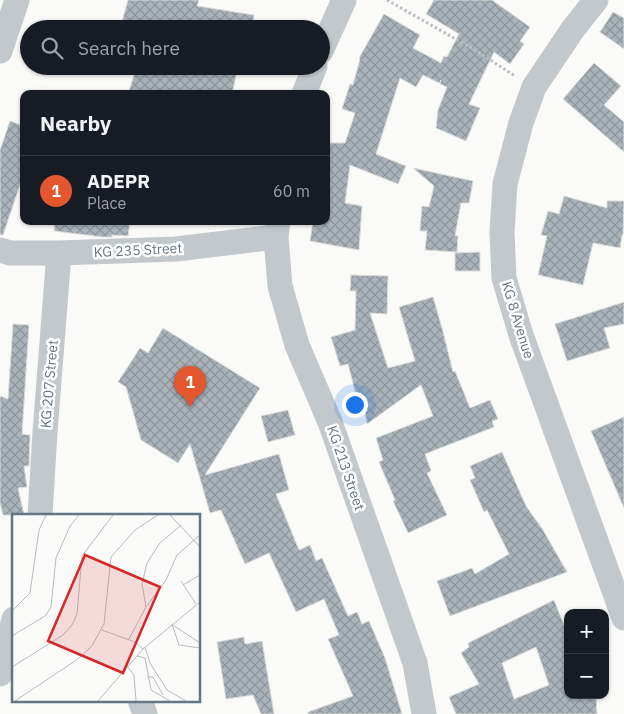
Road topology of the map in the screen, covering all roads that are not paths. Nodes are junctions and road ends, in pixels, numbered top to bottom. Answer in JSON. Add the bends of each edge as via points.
{"nodes":[{"id":1,"x":17,"y":0,"type":"edge"},
{"id":2,"x":344,"y":0,"type":"edge"},
{"id":3,"x":596,"y":0,"type":"edge"},
{"id":4,"x":330,"y":31,"type":"edge"},
{"id":5,"x":0,"y":51,"type":"edge"},
{"id":6,"x":311,"y":75,"type":"edge"},
{"id":7,"x":306,"y":90,"type":"edge"},
{"id":8,"x":277,"y":229,"type":"edge"},
{"id":9,"x":0,"y":250,"type":"edge"},
{"id":10,"x":59,"y":254,"type":"junction"},
{"id":11,"x":40,"y":514,"type":"edge"},
{"id":12,"x":624,"y":618,"type":"edge"},
{"id":13,"x":12,"y":627,"type":"edge"},
{"id":14,"x":0,"y":674,"type":"edge"},
{"id":15,"x":141,"y":702,"type":"edge"},
{"id":16,"x":145,"y":714,"type":"edge"},
{"id":17,"x":424,"y":714,"type":"edge"}],
"edges":[{"from":1,"to":5,"type":"street"},
{"from":2,"to":4,"type":"street"},
{"from":3,"to":12,"type":"street","name":"KG 8 Avenue","via":[[534,87],[521,123],[505,184],[504,278],[520,335]]},
{"from":6,"to":7,"type":"street"},
{"from":8,"to":10,"type":"street","name":"KG 235 Street","via":[[176,249]]},
{"from":8,"to":17,"type":"street","name":"KG 213 Street","via":[[280,286],[297,345],[330,422],[415,664]]},
{"from":9,"to":10,"type":"street","name":"KG 235 Street"},
{"from":10,"to":11,"type":"street","name":"KG 207 Street"},
{"from":13,"to":14,"type":"street"},
{"from":15,"to":16,"type":"street"}]}
